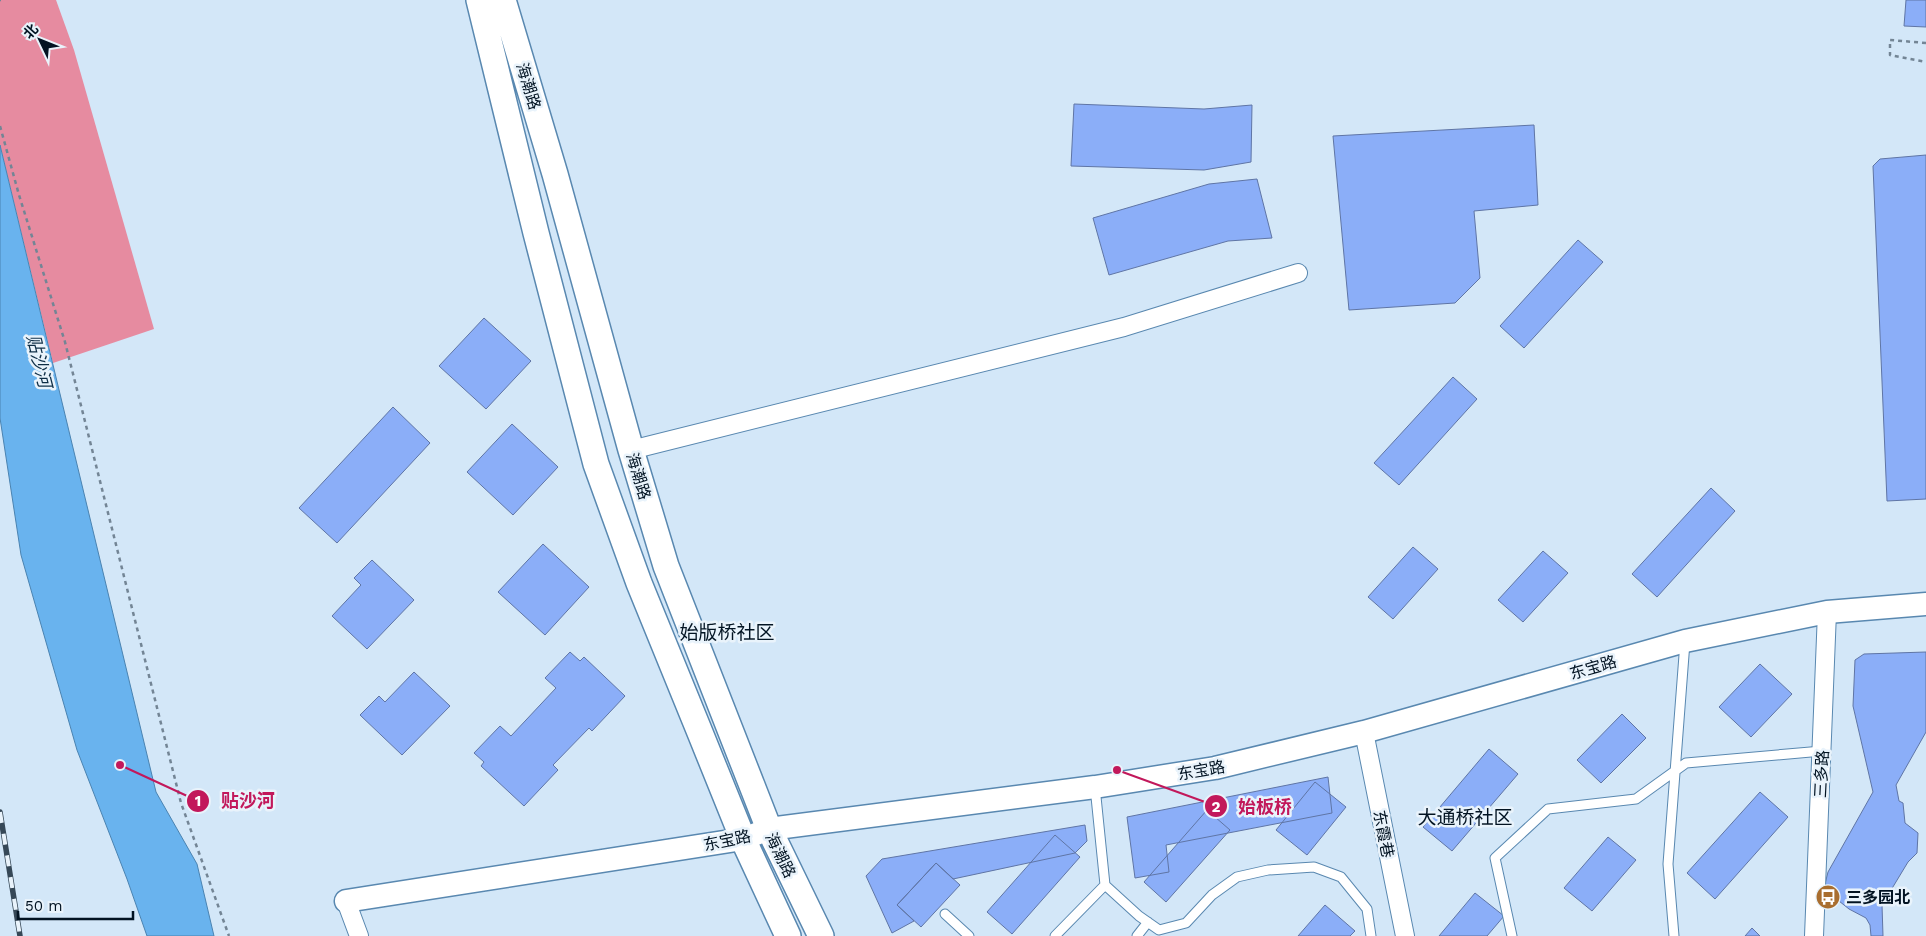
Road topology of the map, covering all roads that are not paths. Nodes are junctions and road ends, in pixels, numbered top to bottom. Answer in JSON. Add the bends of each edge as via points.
{"nodes":[{"id":1,"x":479,"y":0,"type":"edge"},
{"id":2,"x":503,"y":0,"type":"edge"},
{"id":3,"x":1298,"y":272,"type":"dead end"},
{"id":4,"x":631,"y":450,"type":"junction"},
{"id":5,"x":1926,"y":604,"type":"edge"},
{"id":6,"x":1827,"y":612,"type":"junction"},
{"id":7,"x":1685,"y":641,"type":"junction"},
{"id":8,"x":1364,"y":732,"type":"junction"},
{"id":9,"x":1822,"y":751,"type":"junction"},
{"id":10,"x":1675,"y":772,"type":"junction"},
{"id":11,"x":1095,"y":787,"type":"junction"},
{"id":12,"x":769,"y":829,"type":"junction"},
{"id":13,"x":743,"y":839,"type":"junction"},
{"id":14,"x":1105,"y":885,"type":"junction"},
{"id":15,"x":346,"y":901,"type":"joint"},
{"id":16,"x":945,"y":914,"type":"dead end"},
{"id":17,"x":1148,"y":922,"type":"junction"},
{"id":18,"x":359,"y":936,"type":"edge"},
{"id":19,"x":788,"y":936,"type":"edge"},
{"id":20,"x":821,"y":936,"type":"edge"},
{"id":21,"x":968,"y":936,"type":"edge"},
{"id":22,"x":1055,"y":936,"type":"edge"},
{"id":23,"x":1137,"y":936,"type":"edge"},
{"id":24,"x":1371,"y":936,"type":"edge"},
{"id":25,"x":1405,"y":936,"type":"edge"},
{"id":26,"x":1512,"y":936,"type":"edge"},
{"id":27,"x":1674,"y":936,"type":"edge"},
{"id":28,"x":1814,"y":936,"type":"edge"}],
"edges":[{"from":1,"to":13,"type":"main road","name":"海潮路","via":[[596,464],[639,583]]},
{"from":2,"to":4,"type":"main road","name":"海潮路"},
{"from":3,"to":4,"type":"street","via":[[1124,327]]},
{"from":4,"to":12,"type":"main road","name":"海潮路","via":[[666,566]]},
{"from":5,"to":6,"type":"street","name":"东宝路"},
{"from":6,"to":7,"type":"street","name":"东宝路"},
{"from":6,"to":9,"type":"street","name":"三多路"},
{"from":7,"to":8,"type":"street","name":"东宝路"},
{"from":7,"to":10,"type":"lane"},
{"from":8,"to":11,"type":"street","name":"东宝路","via":[[1215,768]]},
{"from":8,"to":25,"type":"street","name":"东霞巷"},
{"from":9,"to":10,"type":"lane","via":[[1686,763]]},
{"from":9,"to":28,"type":"street","name":"三多路"},
{"from":10,"to":26,"type":"lane","via":[[1636,799],[1548,809],[1495,858]]},
{"from":10,"to":27,"type":"lane","via":[[1668,864]]},
{"from":11,"to":12,"type":"street","name":"东宝路"},
{"from":11,"to":14,"type":"lane"},
{"from":12,"to":13,"type":"street","name":"东宝路"},
{"from":12,"to":20,"type":"main road","name":"海潮路"},
{"from":13,"to":15,"type":"street","name":"东宝路"},
{"from":13,"to":19,"type":"main road","name":"海潮路"},
{"from":14,"to":17,"type":"lane"},
{"from":14,"to":22,"type":"lane"},
{"from":15,"to":18,"type":"street"},
{"from":16,"to":21,"type":"lane"},
{"from":17,"to":23,"type":"lane"},
{"from":17,"to":24,"type":"lane","via":[[1159,930],[1186,923],[1212,895],[1237,877],[1268,870],[1314,867],[1341,877],[1367,909]]}]}
